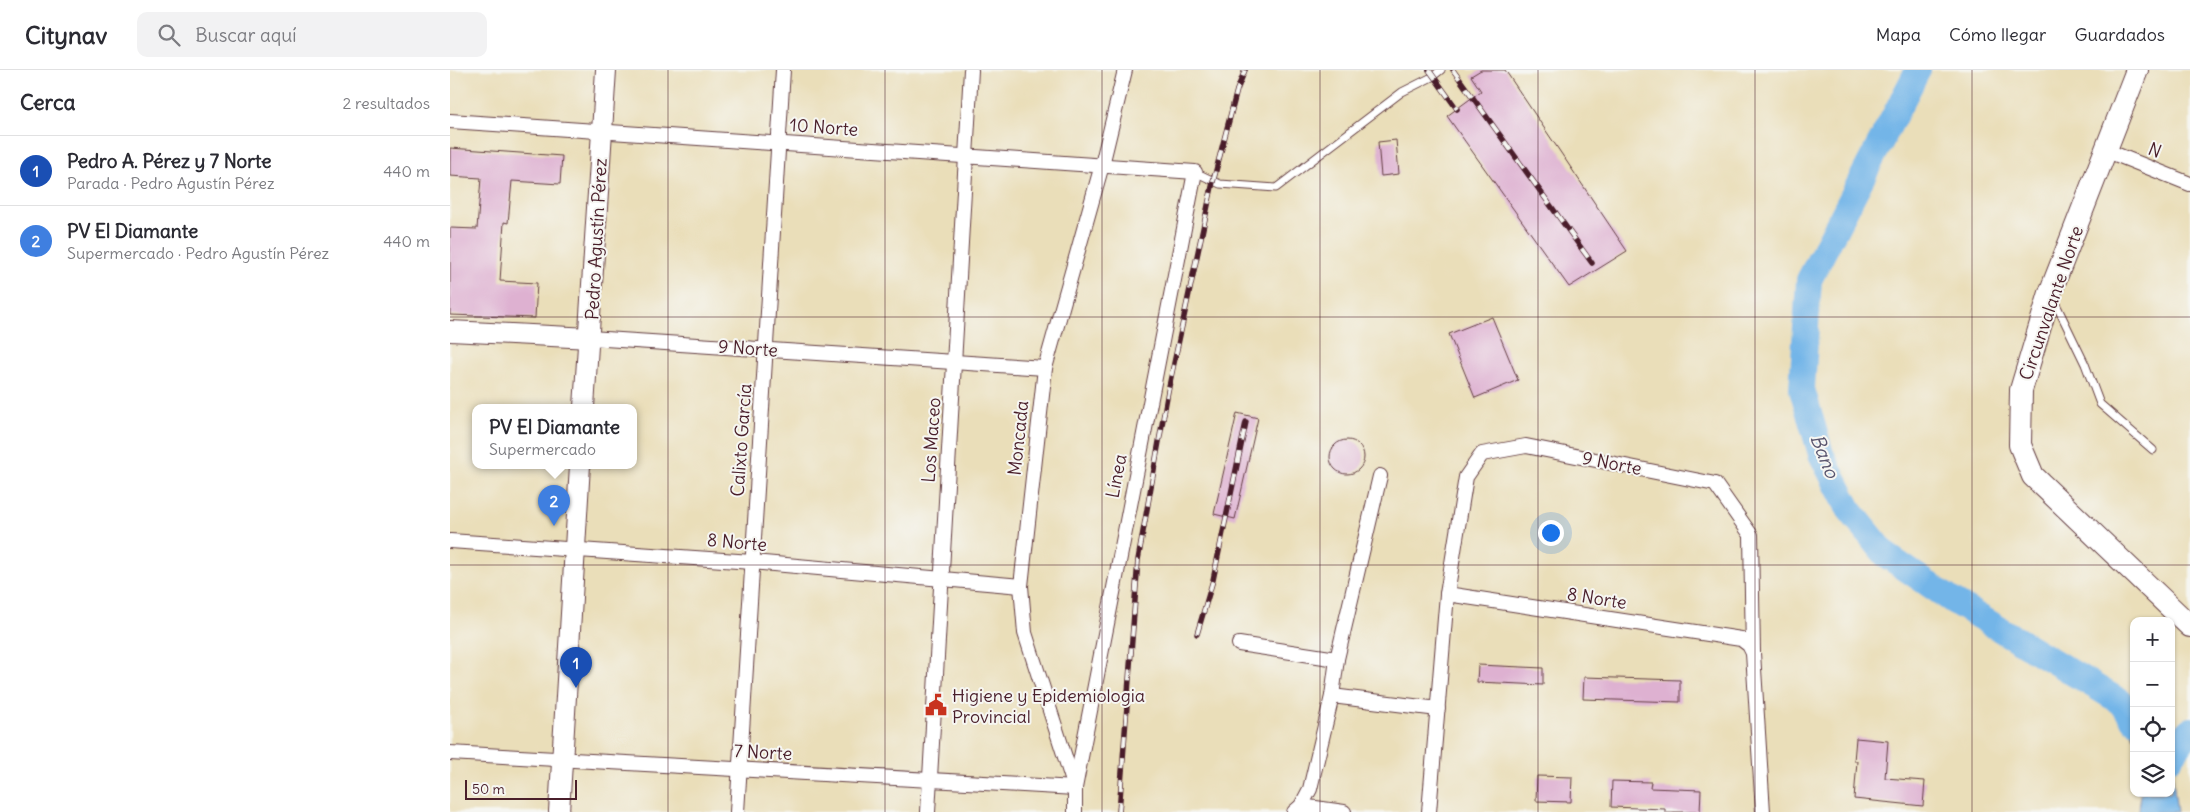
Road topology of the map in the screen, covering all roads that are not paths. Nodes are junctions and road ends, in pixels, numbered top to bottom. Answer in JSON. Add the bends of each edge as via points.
{"nodes":[{"id":1,"x":606,"y":70,"type":"edge"},
{"id":2,"x":783,"y":70,"type":"edge"},
{"id":3,"x":971,"y":70,"type":"edge"},
{"id":4,"x":1125,"y":70,"type":"edge"},
{"id":5,"x":1441,"y":70,"type":"edge"},
{"id":6,"x":2136,"y":70,"type":"edge"},
{"id":7,"x":450,"y":121,"type":"edge"},
{"id":8,"x":602,"y":131,"type":"junction"},
{"id":9,"x":778,"y":143,"type":"junction"},
{"id":10,"x":2106,"y":150,"type":"junction"},
{"id":11,"x":968,"y":156,"type":"junction"},
{"id":12,"x":1102,"y":165,"type":"junction"},
{"id":13,"x":1195,"y":172,"type":"junction"},
{"id":14,"x":2190,"y":184,"type":"edge"},
{"id":15,"x":2050,"y":293,"type":"junction"},
{"id":16,"x":450,"y":331,"type":"edge"},
{"id":17,"x":590,"y":338,"type":"junction"},
{"id":18,"x":765,"y":349,"type":"junction"},
{"id":19,"x":954,"y":361,"type":"junction"},
{"id":20,"x":1045,"y":368,"type":"junction"},
{"id":21,"x":584,"y":404,"type":"edge"},
{"id":22,"x":2153,"y":450,"type":"dead end"},
{"id":23,"x":580,"y":469,"type":"edge"},
{"id":24,"x":1380,"y":476,"type":"dead end"},
{"id":25,"x":450,"y":541,"type":"edge"},
{"id":26,"x":573,"y":549,"type":"junction"},
{"id":27,"x":752,"y":562,"type":"junction"},
{"id":28,"x":941,"y":579,"type":"junction"},
{"id":29,"x":1020,"y":586,"type":"junction"},
{"id":30,"x":1447,"y":594,"type":"junction"},
{"id":31,"x":2190,"y":626,"type":"edge"},
{"id":32,"x":1239,"y":644,"type":"dead end"},
{"id":33,"x":1753,"y":654,"type":"junction"},
{"id":34,"x":1337,"y":659,"type":"junction"},
{"id":35,"x":1332,"y":696,"type":"junction"},
{"id":36,"x":1438,"y":709,"type":"junction"},
{"id":37,"x":450,"y":753,"type":"edge"},
{"id":38,"x":562,"y":760,"type":"junction"},
{"id":39,"x":740,"y":770,"type":"junction"},
{"id":40,"x":930,"y":780,"type":"junction"},
{"id":41,"x":1075,"y":788,"type":"junction"},
{"id":42,"x":1298,"y":809,"type":"edge"},
{"id":43,"x":559,"y":812,"type":"edge"},
{"id":44,"x":737,"y":812,"type":"edge"},
{"id":45,"x":928,"y":812,"type":"edge"},
{"id":46,"x":1075,"y":812,"type":"edge"},
{"id":47,"x":1344,"y":812,"type":"edge"},
{"id":48,"x":1430,"y":812,"type":"edge"},
{"id":49,"x":1763,"y":812,"type":"edge"}],
"edges":[{"from":1,"to":8,"type":"main road","name":"Pedro Agustín Pérez"},
{"from":2,"to":9,"type":"street","name":"Calixto García"},
{"from":3,"to":11,"type":"street","name":"Los Maceo"},
{"from":4,"to":12,"type":"street","name":"Moncada"},
{"from":5,"to":13,"type":"lane","via":[[1402,92],[1276,188],[1220,184]]},
{"from":6,"to":10,"type":"main road","name":"Circunvalante Norte"},
{"from":7,"to":8,"type":"street","name":"10 Norte"},
{"from":8,"to":9,"type":"street","name":"10 Norte"},
{"from":8,"to":17,"type":"main road","name":"Pedro Agustín Pérez"},
{"from":9,"to":11,"type":"street","name":"10 Norte"},
{"from":9,"to":18,"type":"street","name":"Calixto García"},
{"from":10,"to":14,"type":"street","name":"N"},
{"from":10,"to":15,"type":"main road","name":"Circunvalante Norte"},
{"from":11,"to":12,"type":"street","name":"10 Norte"},
{"from":11,"to":19,"type":"street","name":"Los Maceo"},
{"from":12,"to":13,"type":"street","name":"10 Norte"},
{"from":12,"to":20,"type":"street","name":"Moncada"},
{"from":13,"to":41,"type":"street","name":"Línea"},
{"from":15,"to":22,"type":"lane","via":[[2085,364],[2100,404]]},
{"from":15,"to":31,"type":"main road","name":"Circunvalante Norte","via":[[2022,390],[2020,445],[2033,476]]},
{"from":16,"to":17,"type":"main road","name":"9 Norte"},
{"from":17,"to":18,"type":"street","name":"9 Norte"},
{"from":17,"to":21,"type":"main road","name":"Pedro Agustín Pérez"},
{"from":18,"to":19,"type":"street","name":"9 Norte"},
{"from":18,"to":27,"type":"street","name":"Calixto García"},
{"from":19,"to":20,"type":"street","name":"9 Norte"},
{"from":19,"to":28,"type":"street","name":"Los Maceo"},
{"from":20,"to":29,"type":"street","name":"Moncada"},
{"from":23,"to":26,"type":"main road"},
{"from":24,"to":34,"type":"street"},
{"from":25,"to":26,"type":"street","name":"8 Norte"},
{"from":26,"to":27,"type":"street","name":"8 Norte"},
{"from":26,"to":38,"type":"main road"},
{"from":27,"to":28,"type":"street","name":"8 Norte"},
{"from":27,"to":39,"type":"street","name":"Calixto García"},
{"from":28,"to":29,"type":"street","name":"8 Norte"},
{"from":28,"to":40,"type":"street","name":"Los Maceo"},
{"from":29,"to":41,"type":"street","name":"Moncada","via":[[1025,633]]},
{"from":30,"to":33,"type":"street","name":"8 Norte","via":[[1741,639]]},
{"from":30,"to":33,"type":"street","name":"9 Norte","via":[[1466,477],[1482,454],[1526,446],[1715,484],[1751,535]]},
{"from":30,"to":36,"type":"street"},
{"from":32,"to":34,"type":"street"},
{"from":33,"to":49,"type":"street","name":"9 Norte"},
{"from":34,"to":35,"type":"street"},
{"from":35,"to":36,"type":"street"},
{"from":35,"to":42,"type":"street","via":[[1310,789]]},
{"from":36,"to":48,"type":"street"},
{"from":37,"to":38,"type":"street","name":"7 Norte"},
{"from":38,"to":39,"type":"street","name":"7 Norte"},
{"from":38,"to":43,"type":"main road"},
{"from":39,"to":40,"type":"street","name":"7 Norte"},
{"from":39,"to":44,"type":"street","name":"Calixto García"},
{"from":40,"to":41,"type":"street","name":"7 Norte"},
{"from":40,"to":45,"type":"street","name":"Los Maceo"},
{"from":41,"to":46,"type":"street","name":"Moncada"},
{"from":42,"to":47,"type":"street"}]}
